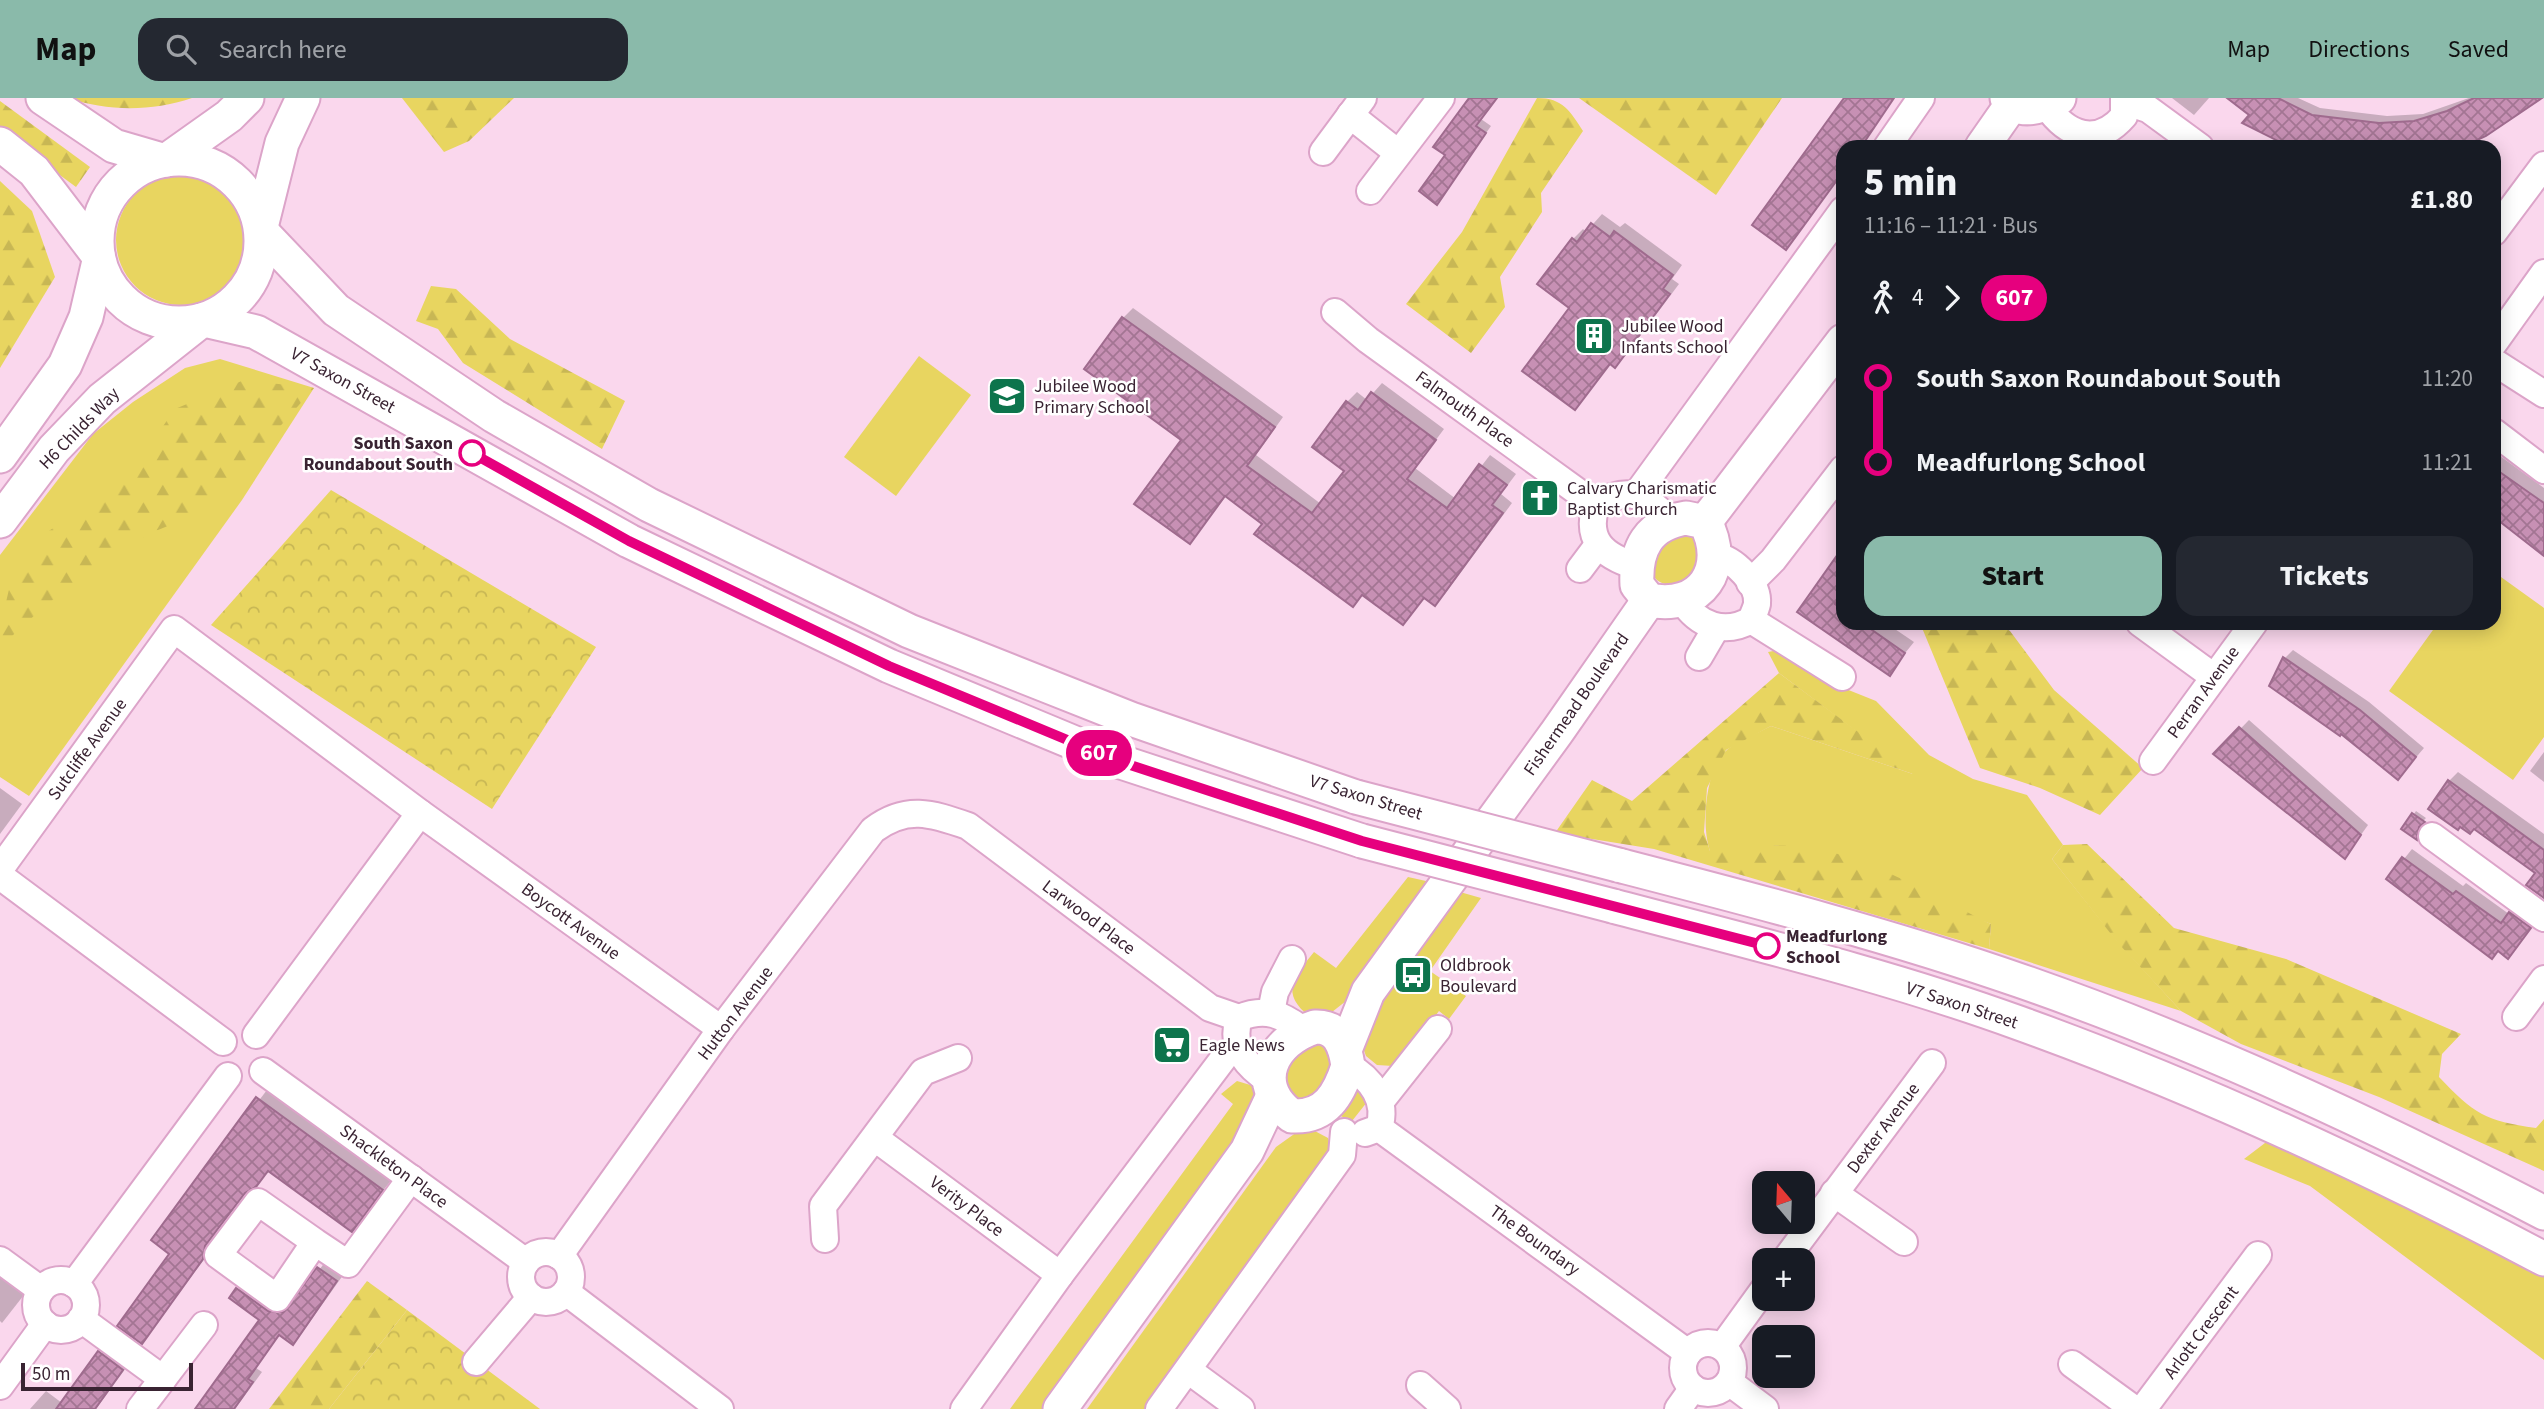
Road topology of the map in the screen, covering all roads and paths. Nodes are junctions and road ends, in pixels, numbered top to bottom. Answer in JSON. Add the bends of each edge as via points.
{"nodes":[{"id":1,"x":43,"y":98,"type":"edge"},
{"id":2,"x":247,"y":98,"type":"edge"},
{"id":3,"x":303,"y":98,"type":"edge"},
{"id":4,"x":1441,"y":98,"type":"edge"},
{"id":5,"x":1921,"y":98,"type":"edge"},
{"id":6,"x":2125,"y":100,"type":"edge"},
{"id":7,"x":2010,"y":101,"type":"edge"},
{"id":8,"x":2052,"y":101,"type":"edge"},
{"id":9,"x":1357,"y":107,"type":"edge"},
{"id":10,"x":1892,"y":140,"type":"edge"},
{"id":11,"x":1986,"y":140,"type":"edge"},
{"id":12,"x":2087,"y":140,"type":"edge"},
{"id":13,"x":2091,"y":140,"type":"edge"},
{"id":14,"x":2190,"y":140,"type":"edge"},
{"id":15,"x":0,"y":144,"type":"edge"},
{"id":16,"x":1323,"y":152,"type":"dead end"},
{"id":17,"x":1398,"y":153,"type":"junction"},
{"id":18,"x":164,"y":160,"type":"junction"},
{"id":19,"x":2544,"y":164,"type":"edge"},
{"id":20,"x":1370,"y":191,"type":"dead end"},
{"id":21,"x":1836,"y":220,"type":"edge"},
{"id":22,"x":2501,"y":222,"type":"edge"},
{"id":23,"x":261,"y":229,"type":"junction"},
{"id":24,"x":99,"y":258,"type":"junction"},
{"id":25,"x":2544,"y":273,"type":"edge"},
{"id":26,"x":1335,"y":312,"type":"dead end"},
{"id":27,"x":203,"y":320,"type":"junction"},
{"id":28,"x":2501,"y":332,"type":"edge"},
{"id":29,"x":1836,"y":350,"type":"edge"},
{"id":30,"x":2501,"y":366,"type":"edge"},
{"id":31,"x":2544,"y":394,"type":"edge"},
{"id":32,"x":2501,"y":437,"type":"edge"},
{"id":33,"x":0,"y":456,"type":"edge"},
{"id":34,"x":2544,"y":470,"type":"edge"},
{"id":35,"x":1836,"y":478,"type":"edge"},
{"id":36,"x":1636,"y":495,"type":"junction"},
{"id":37,"x":1596,"y":505,"type":"junction"},
{"id":38,"x":0,"y":521,"type":"edge"},
{"id":39,"x":1670,"y":521,"type":"junction"},
{"id":40,"x":1705,"y":522,"type":"junction"},
{"id":41,"x":1598,"y":545,"type":"junction"},
{"id":42,"x":1716,"y":556,"type":"junction"},
{"id":43,"x":1636,"y":566,"type":"junction"},
{"id":44,"x":1580,"y":569,"type":"dead end"},
{"id":45,"x":1750,"y":583,"type":"junction"},
{"id":46,"x":1649,"y":600,"type":"junction"},
{"id":47,"x":1682,"y":600,"type":"junction"},
{"id":48,"x":1751,"y":620,"type":"junction"},
{"id":49,"x":1716,"y":628,"type":"junction"},
{"id":50,"x":174,"y":629,"type":"joint"},
{"id":51,"x":2150,"y":630,"type":"edge"},
{"id":52,"x":2248,"y":630,"type":"edge"},
{"id":53,"x":1699,"y":657,"type":"dead end"},
{"id":54,"x":1842,"y":677,"type":"dead end"},
{"id":55,"x":2214,"y":677,"type":"junction"},
{"id":56,"x":2153,"y":761,"type":"dead end"},
{"id":57,"x":420,"y":813,"type":"junction"},
{"id":58,"x":939,"y":816,"type":"joint"},
{"id":59,"x":2432,"y":836,"type":"dead end"},
{"id":60,"x":0,"y":869,"type":"edge"},
{"id":61,"x":0,"y":876,"type":"edge"},
{"id":62,"x":2544,"y":918,"type":"edge"},
{"id":63,"x":1293,"y":959,"type":"dead end"},
{"id":64,"x":2544,"y":979,"type":"edge"},
{"id":65,"x":1271,"y":1012,"type":"junction"},
{"id":66,"x":2516,"y":1017,"type":"dead end"},
{"id":67,"x":1239,"y":1018,"type":"junction"},
{"id":68,"x":721,"y":1029,"type":"junction"},
{"id":69,"x":1438,"y":1029,"type":"dead end"},
{"id":70,"x":256,"y":1035,"type":"junction"},
{"id":71,"x":223,"y":1042,"type":"junction"},
{"id":72,"x":1331,"y":1043,"type":"junction"},
{"id":73,"x":1237,"y":1047,"type":"junction"},
{"id":74,"x":958,"y":1058,"type":"dead end"},
{"id":75,"x":1931,"y":1063,"type":"dead end"},
{"id":76,"x":263,"y":1070,"type":"junction"},
{"id":77,"x":228,"y":1076,"type":"junction"},
{"id":78,"x":1381,"y":1101,"type":"junction"},
{"id":79,"x":1287,"y":1102,"type":"junction"},
{"id":80,"x":1379,"y":1128,"type":"junction"},
{"id":81,"x":1344,"y":1132,"type":"junction"},
{"id":82,"x":875,"y":1138,"type":"junction"},
{"id":83,"x":411,"y":1178,"type":"junction"},
{"id":84,"x":1834,"y":1192,"type":"junction"},
{"id":85,"x":2544,"y":1213,"type":"edge"},
{"id":86,"x":825,"y":1239,"type":"dead end"},
{"id":87,"x":315,"y":1242,"type":"dead end"},
{"id":88,"x":1903,"y":1242,"type":"dead end"},
{"id":89,"x":1794,"y":1248,"type":"edge"},
{"id":90,"x":2258,"y":1255,"type":"dead end"},
{"id":91,"x":559,"y":1256,"type":"junction"},
{"id":92,"x":2544,"y":1259,"type":"edge"},
{"id":93,"x":0,"y":1260,"type":"edge"},
{"id":94,"x":526,"y":1262,"type":"junction"},
{"id":95,"x":1060,"y":1275,"type":"junction"},
{"id":96,"x":74,"y":1284,"type":"junction"},
{"id":97,"x":41,"y":1290,"type":"junction"},
{"id":98,"x":566,"y":1292,"type":"junction"},
{"id":99,"x":531,"y":1297,"type":"junction"},
{"id":100,"x":1752,"y":1306,"type":"edge"},
{"id":101,"x":81,"y":1319,"type":"junction"},
{"id":102,"x":46,"y":1324,"type":"junction"},
{"id":103,"x":204,"y":1325,"type":"dead end"},
{"id":104,"x":1722,"y":1347,"type":"junction"},
{"id":105,"x":1688,"y":1353,"type":"junction"},
{"id":106,"x":476,"y":1362,"type":"dead end"},
{"id":107,"x":2071,"y":1364,"type":"dead end"},
{"id":108,"x":1188,"y":1370,"type":"junction"},
{"id":109,"x":163,"y":1379,"type":"junction"},
{"id":110,"x":1729,"y":1382,"type":"junction"},
{"id":111,"x":1420,"y":1385,"type":"dead end"},
{"id":112,"x":0,"y":1386,"type":"edge"},
{"id":113,"x":1693,"y":1388,"type":"junction"},
{"id":114,"x":140,"y":1409,"type":"edge"},
{"id":115,"x":720,"y":1409,"type":"edge"},
{"id":116,"x":964,"y":1409,"type":"edge"},
{"id":117,"x":1060,"y":1409,"type":"edge"},
{"id":118,"x":1159,"y":1409,"type":"edge"},
{"id":119,"x":1241,"y":1409,"type":"edge"},
{"id":120,"x":1447,"y":1409,"type":"edge"},
{"id":121,"x":1678,"y":1409,"type":"edge"},
{"id":122,"x":1765,"y":1409,"type":"edge"},
{"id":123,"x":2134,"y":1409,"type":"edge"},
{"id":124,"x":2143,"y":1409,"type":"edge"}],
"edges":[{"from":1,"to":18,"type":"street","via":[[114,146]]},
{"from":2,"to":18,"type":"street","via":[[229,116]]},
{"from":3,"to":23,"type":"street","via":[[282,143]]},
{"from":4,"to":17,"type":"street"},
{"from":5,"to":10,"type":"street"},
{"from":6,"to":13,"type":"street","via":[[2124,116],[2113,129]]},
{"from":6,"to":14,"type":"street","via":[[2148,109]]},
{"from":7,"to":8,"type":"street","via":[[2027,109]]},
{"from":7,"to":11,"type":"street"},
{"from":8,"to":12,"type":"street","via":[[2056,120]]},
{"from":9,"to":16,"type":"street"},
{"from":9,"to":17,"type":"street"},
{"from":15,"to":24,"type":"street","via":[[34,171]]},
{"from":17,"to":20,"type":"street"},
{"from":18,"to":23,"type":"street","via":[[198,161],[227,174],[249,197]]},
{"from":18,"to":24,"type":"street","via":[[133,173],[111,195],[99,223]]},
{"from":19,"to":22,"type":"street"},
{"from":21,"to":36,"type":"street"},
{"from":23,"to":27,"type":"street","via":[[260,260],[248,286],[229,307]]},
{"from":23,"to":85,"type":"street","name":"V7 Saxon Street","bridge":true,"via":[[336,310],[494,416],[649,505],[909,631],[1131,719],[1356,797],[1837,922],[2020,981],[2283,1084]]},
{"from":24,"to":27,"type":"street","via":[[110,285],[138,312],[176,323]]},
{"from":24,"to":33,"type":"street","via":[[86,317],[65,365]]},
{"from":25,"to":28,"type":"street"},
{"from":26,"to":37,"type":"street","name":"Falmouth Place"},
{"from":27,"to":38,"type":"street","name":"H6 Childs Way","via":[[102,399],[54,449]]},
{"from":27,"to":92,"type":"street","name":"V7 Saxon Street","bridge":true,"via":[[256,332],[629,541],[889,666],[1118,761],[1362,841],[1826,962],[2017,1022],[2265,1122]]},
{"from":29,"to":40,"type":"street"},
{"from":30,"to":31,"type":"street"},
{"from":32,"to":34,"type":"street"},
{"from":35,"to":45,"type":"street"},
{"from":36,"to":37,"type":"street","via":[[1615,493]]},
{"from":36,"to":39,"type":"street"},
{"from":37,"to":41,"type":"street","via":[[1590,524]]},
{"from":39,"to":40,"type":"street"},
{"from":39,"to":43,"type":"street","via":[[1651,532],[1639,549]]},
{"from":40,"to":42,"type":"street"},
{"from":41,"to":43,"type":"street","via":[[1618,561]]},
{"from":41,"to":44,"type":"street"},
{"from":42,"to":45,"type":"street","via":[[1730,559]]},
{"from":42,"to":47,"type":"street","via":[[1712,573],[1699,591]]},
{"from":43,"to":46,"type":"street","via":[[1637,585]]},
{"from":45,"to":48,"type":"street","via":[[1757,602]]},
{"from":46,"to":47,"type":"street","via":[[1668,604]]},
{"from":46,"to":72,"type":"street","name":"Fishermead Boulevard"},
{"from":47,"to":49,"type":"street","via":[[1691,615]]},
{"from":48,"to":49,"type":"street","via":[[1737,628]]},
{"from":48,"to":54,"type":"street"},
{"from":49,"to":53,"type":"street"},
{"from":50,"to":57,"type":"street","name":"Boycott Avenue"},
{"from":50,"to":60,"type":"street","name":"Sutcliffe Avenue"},
{"from":51,"to":55,"type":"street"},
{"from":52,"to":55,"type":"street","name":"Perran Avenue"},
{"from":55,"to":56,"type":"street","name":"Perran Avenue"},
{"from":57,"to":68,"type":"street","name":"Boycott Avenue"},
{"from":57,"to":70,"type":"street"},
{"from":58,"to":67,"type":"street","name":"Larwood Place","via":[[968,826],[1210,1008]]},
{"from":58,"to":68,"type":"street","name":"Hutton Avenue","via":[[909,813],[891,817],[873,830]]},
{"from":59,"to":62,"type":"street"},
{"from":61,"to":71,"type":"street"},
{"from":63,"to":65,"type":"street","via":[[1275,992]]},
{"from":64,"to":66,"type":"street"},
{"from":65,"to":67,"type":"street","via":[[1256,1011]]},
{"from":65,"to":72,"type":"street"},
{"from":67,"to":73,"type":"street","via":[[1234,1033]]},
{"from":68,"to":91,"type":"street","name":"Hutton Avenue"},
{"from":69,"to":78,"type":"street"},
{"from":70,"to":71,"type":"street","via":[[239,1031]]},
{"from":70,"to":76,"type":"street","via":[[268,1051]]},
{"from":71,"to":77,"type":"street","via":[[219,1060]]},
{"from":72,"to":78,"type":"street","via":[[1362,1073]]},
{"from":72,"to":79,"type":"street","via":[[1331,1103]]},
{"from":72,"to":79,"type":"street","via":[[1284,1045],[1275,1058]]},
{"from":73,"to":79,"type":"street","via":[[1253,1070]]},
{"from":73,"to":95,"type":"street","via":[[1226,1055]]},
{"from":74,"to":82,"type":"street","via":[[923,1072]]},
{"from":75,"to":84,"type":"street","name":"Dexter Avenue"},
{"from":76,"to":77,"type":"street","via":[[247,1080]]},
{"from":76,"to":83,"type":"street","name":"Shackleton Place"},
{"from":77,"to":96,"type":"street"},
{"from":78,"to":80,"type":"street","via":[[1384,1115]]},
{"from":79,"to":81,"type":"street"},
{"from":79,"to":117,"type":"street"},
{"from":80,"to":81,"type":"street","via":[[1360,1135]]},
{"from":80,"to":105,"type":"street","name":"The Boundary"},
{"from":81,"to":108,"type":"street","via":[[1342,1155]]},
{"from":82,"to":86,"type":"street","via":[[823,1206]]},
{"from":82,"to":95,"type":"street","name":"Verity Place"},
{"from":83,"to":87,"type":"street","via":[[348,1264]]},
{"from":83,"to":94,"type":"street","name":"Shackleton Place"},
{"from":84,"to":88,"type":"street"},
{"from":84,"to":89,"type":"street","name":"Dexter Avenue"},
{"from":90,"to":124,"type":"street","name":"Arlott Crescent"},
{"from":91,"to":94,"type":"street","via":[[541,1253]]},
{"from":91,"to":98,"type":"street","via":[[570,1272]]},
{"from":93,"to":97,"type":"street"},
{"from":94,"to":99,"type":"street","via":[[521,1279]]},
{"from":95,"to":116,"type":"street"},
{"from":96,"to":97,"type":"street","via":[[56,1281]]},
{"from":96,"to":101,"type":"street","via":[[85,1300]]},
{"from":97,"to":102,"type":"street","via":[[36,1305]]},
{"from":98,"to":99,"type":"street","via":[[550,1302]]},
{"from":98,"to":115,"type":"street"},
{"from":99,"to":106,"type":"street"},
{"from":100,"to":104,"type":"street"},
{"from":101,"to":102,"type":"street","via":[[67,1329]]},
{"from":101,"to":109,"type":"street"},
{"from":102,"to":112,"type":"street"},
{"from":103,"to":109,"type":"street"},
{"from":104,"to":105,"type":"street","via":[[1700,1344]]},
{"from":104,"to":110,"type":"street","via":[[1732,1359]]},
{"from":105,"to":113,"type":"street","via":[[1684,1368]]},
{"from":107,"to":123,"type":"street"},
{"from":108,"to":118,"type":"street"},
{"from":108,"to":119,"type":"street"},
{"from":109,"to":114,"type":"street"},
{"from":110,"to":113,"type":"street","via":[[1712,1392]]},
{"from":110,"to":122,"type":"street"},
{"from":111,"to":120,"type":"street"},
{"from":113,"to":121,"type":"street"}]}
